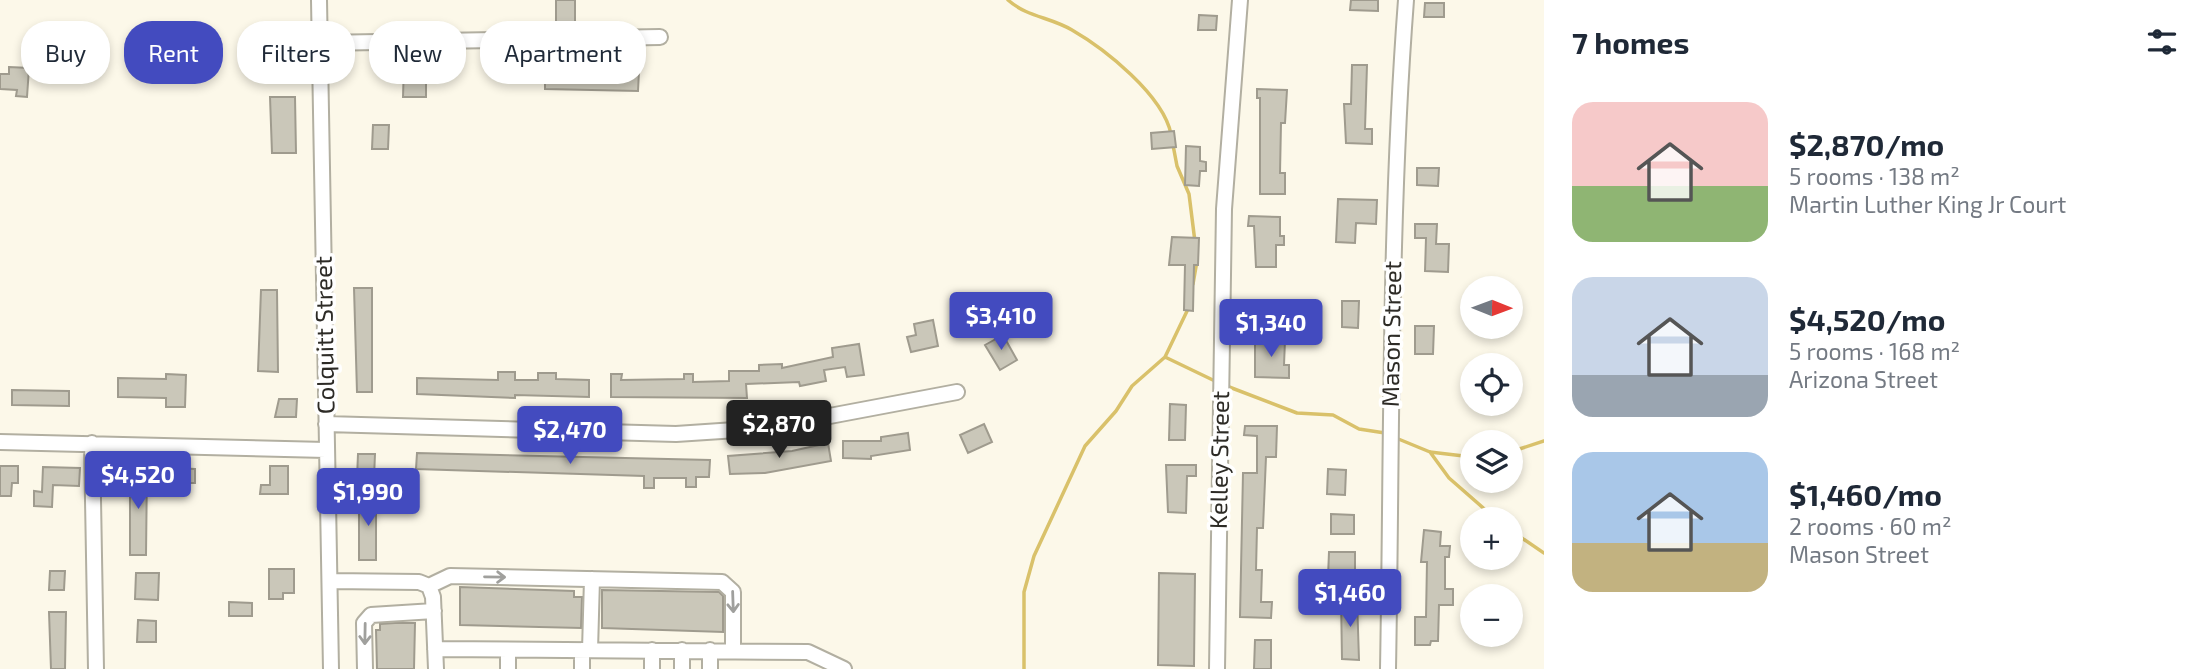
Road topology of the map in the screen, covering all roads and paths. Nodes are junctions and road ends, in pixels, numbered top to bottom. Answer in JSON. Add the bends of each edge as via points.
{"nodes":[{"id":1,"x":319,"y":0,"type":"edge"},
{"id":2,"x":1240,"y":0,"type":"edge"},
{"id":3,"x":1406,"y":0,"type":"edge"},
{"id":4,"x":319,"y":21,"type":"edge"},
{"id":5,"x":660,"y":37,"type":"dead end"},
{"id":6,"x":355,"y":42,"type":"edge"},
{"id":7,"x":321,"y":84,"type":"edge"},
{"id":8,"x":957,"y":392,"type":"dead end"},
{"id":9,"x":326,"y":424,"type":"junction"},
{"id":10,"x":0,"y":442,"type":"edge"},
{"id":11,"x":92,"y":443,"type":"junction"},
{"id":12,"x":326,"y":450,"type":"junction"},
{"id":13,"x":592,"y":579,"type":"junction"},
{"id":14,"x":330,"y":581,"type":"junction"},
{"id":15,"x":429,"y":586,"type":"junction"},
{"id":16,"x":434,"y":611,"type":"junction"},
{"id":17,"x":435,"y":649,"type":"junction"},
{"id":18,"x":508,"y":650,"type":"junction"},
{"id":19,"x":586,"y":650,"type":"junction"},
{"id":20,"x":652,"y":650,"type":"junction"},
{"id":21,"x":682,"y":650,"type":"junction"},
{"id":22,"x":710,"y":650,"type":"junction"},
{"id":23,"x":733,"y":650,"type":"junction"},
{"id":24,"x":96,"y":669,"type":"edge"},
{"id":25,"x":331,"y":669,"type":"edge"},
{"id":26,"x":365,"y":669,"type":"edge"},
{"id":27,"x":436,"y":669,"type":"edge"},
{"id":28,"x":508,"y":669,"type":"edge"},
{"id":29,"x":582,"y":669,"type":"edge"},
{"id":30,"x":652,"y":669,"type":"edge"},
{"id":31,"x":681,"y":669,"type":"edge"},
{"id":32,"x":710,"y":669,"type":"edge"},
{"id":33,"x":844,"y":669,"type":"edge"},
{"id":34,"x":1217,"y":669,"type":"edge"},
{"id":35,"x":1388,"y":669,"type":"edge"}],
"edges":[{"from":1,"to":4,"type":"street","name":"Colquitt Street"},
{"from":2,"to":34,"type":"street","name":"Kelley Street","via":[[1224,209]]},
{"from":3,"to":35,"type":"street","name":"Mason Street","via":[[1398,107],[1389,427]]},
{"from":5,"to":6,"type":"street"},
{"from":7,"to":9,"type":"street","name":"Colquitt Street"},
{"from":8,"to":9,"type":"street","via":[[766,428],[676,433]]},
{"from":9,"to":12,"type":"street","name":"Colquitt Street"},
{"from":10,"to":11,"type":"street"},
{"from":11,"to":12,"type":"street"},
{"from":11,"to":24,"type":"street"},
{"from":12,"to":14,"type":"street","name":"Colquitt Street"},
{"from":15,"to":13,"type":"street","one_way":true,"via":[[450,576]]},
{"from":13,"to":19,"type":"street"},
{"from":13,"to":23,"type":"street","one_way":true,"via":[[722,582],[730,586]]},
{"from":14,"to":15,"type":"street"},
{"from":14,"to":25,"type":"street","name":"Colquitt Street"},
{"from":15,"to":16,"type":"street"},
{"from":16,"to":17,"type":"street"},
{"from":16,"to":26,"type":"street","one_way":true,"via":[[371,615],[364,622]]},
{"from":17,"to":18,"type":"street"},
{"from":17,"to":27,"type":"street"},
{"from":18,"to":19,"type":"street"},
{"from":18,"to":28,"type":"street"},
{"from":19,"to":20,"type":"street"},
{"from":19,"to":29,"type":"street"},
{"from":20,"to":21,"type":"street"},
{"from":20,"to":30,"type":"street"},
{"from":21,"to":22,"type":"street"},
{"from":21,"to":31,"type":"street"},
{"from":22,"to":23,"type":"street"},
{"from":22,"to":32,"type":"street"},
{"from":23,"to":33,"type":"street","via":[[808,652]]}]}
